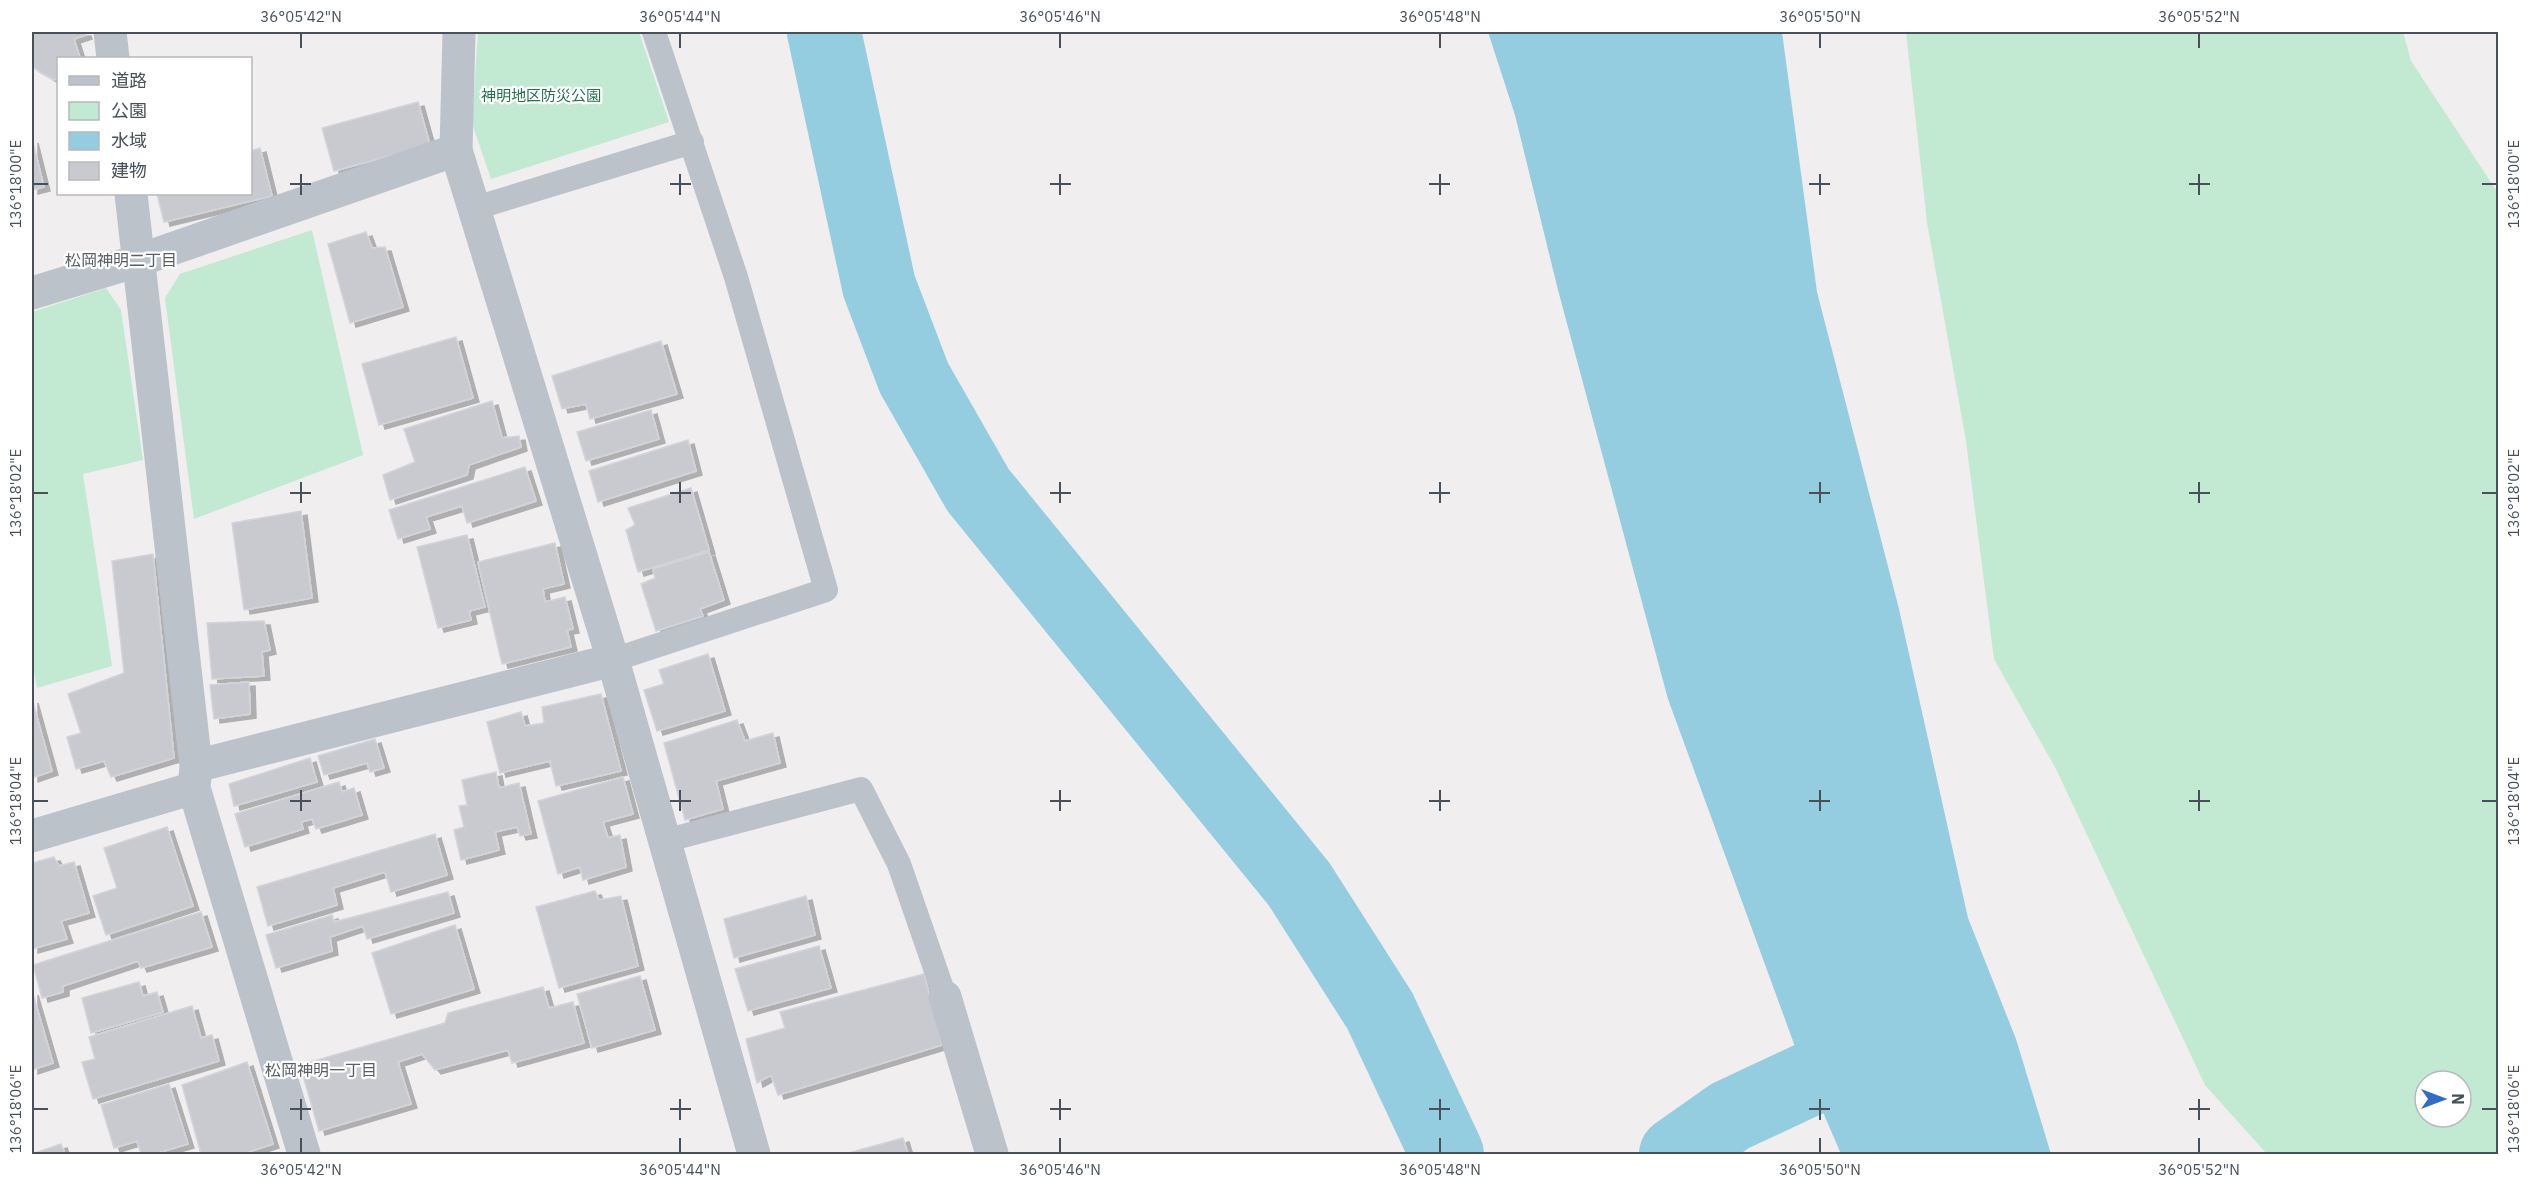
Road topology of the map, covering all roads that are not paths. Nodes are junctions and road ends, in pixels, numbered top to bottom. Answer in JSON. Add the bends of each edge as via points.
{"nodes":[{"id":1,"x":110,"y":32,"type":"edge"},
{"id":2,"x":459,"y":32,"type":"edge"},
{"id":3,"x":654,"y":32,"type":"edge"},
{"id":4,"x":113,"y":57,"type":"edge"},
{"id":5,"x":692,"y":142,"type":"junction"},
{"id":6,"x":456,"y":150,"type":"junction"},
{"id":7,"x":131,"y":195,"type":"edge"},
{"id":8,"x":472,"y":209,"type":"junction"},
{"id":9,"x":137,"y":261,"type":"junction"},
{"id":10,"x":32,"y":293,"type":"edge"},
{"id":11,"x":613,"y":660,"type":"junction"},
{"id":12,"x":195,"y":777,"type":"junction"},
{"id":13,"x":32,"y":836,"type":"edge"},
{"id":14,"x":664,"y":841,"type":"junction"},
{"id":15,"x":945,"y":997,"type":"joint"},
{"id":16,"x":304,"y":1155,"type":"edge"},
{"id":17,"x":754,"y":1155,"type":"edge"},
{"id":18,"x":992,"y":1155,"type":"edge"}],
"edges":[{"from":1,"to":4,"type":"street"},
{"from":2,"to":6,"type":"street"},
{"from":3,"to":5,"type":"lane"},
{"from":5,"to":8,"type":"lane"},
{"from":5,"to":11,"type":"lane","via":[[736,277],[826,590]]},
{"from":6,"to":8,"type":"street"},
{"from":6,"to":9,"type":"street"},
{"from":7,"to":9,"type":"street"},
{"from":8,"to":11,"type":"street"},
{"from":9,"to":10,"type":"street"},
{"from":9,"to":12,"type":"street"},
{"from":11,"to":12,"type":"street"},
{"from":11,"to":14,"type":"street"},
{"from":12,"to":13,"type":"street"},
{"from":12,"to":16,"type":"street"},
{"from":14,"to":15,"type":"lane","via":[[861,789],[899,864]]},
{"from":14,"to":17,"type":"street"},
{"from":15,"to":18,"type":"street"}]}
